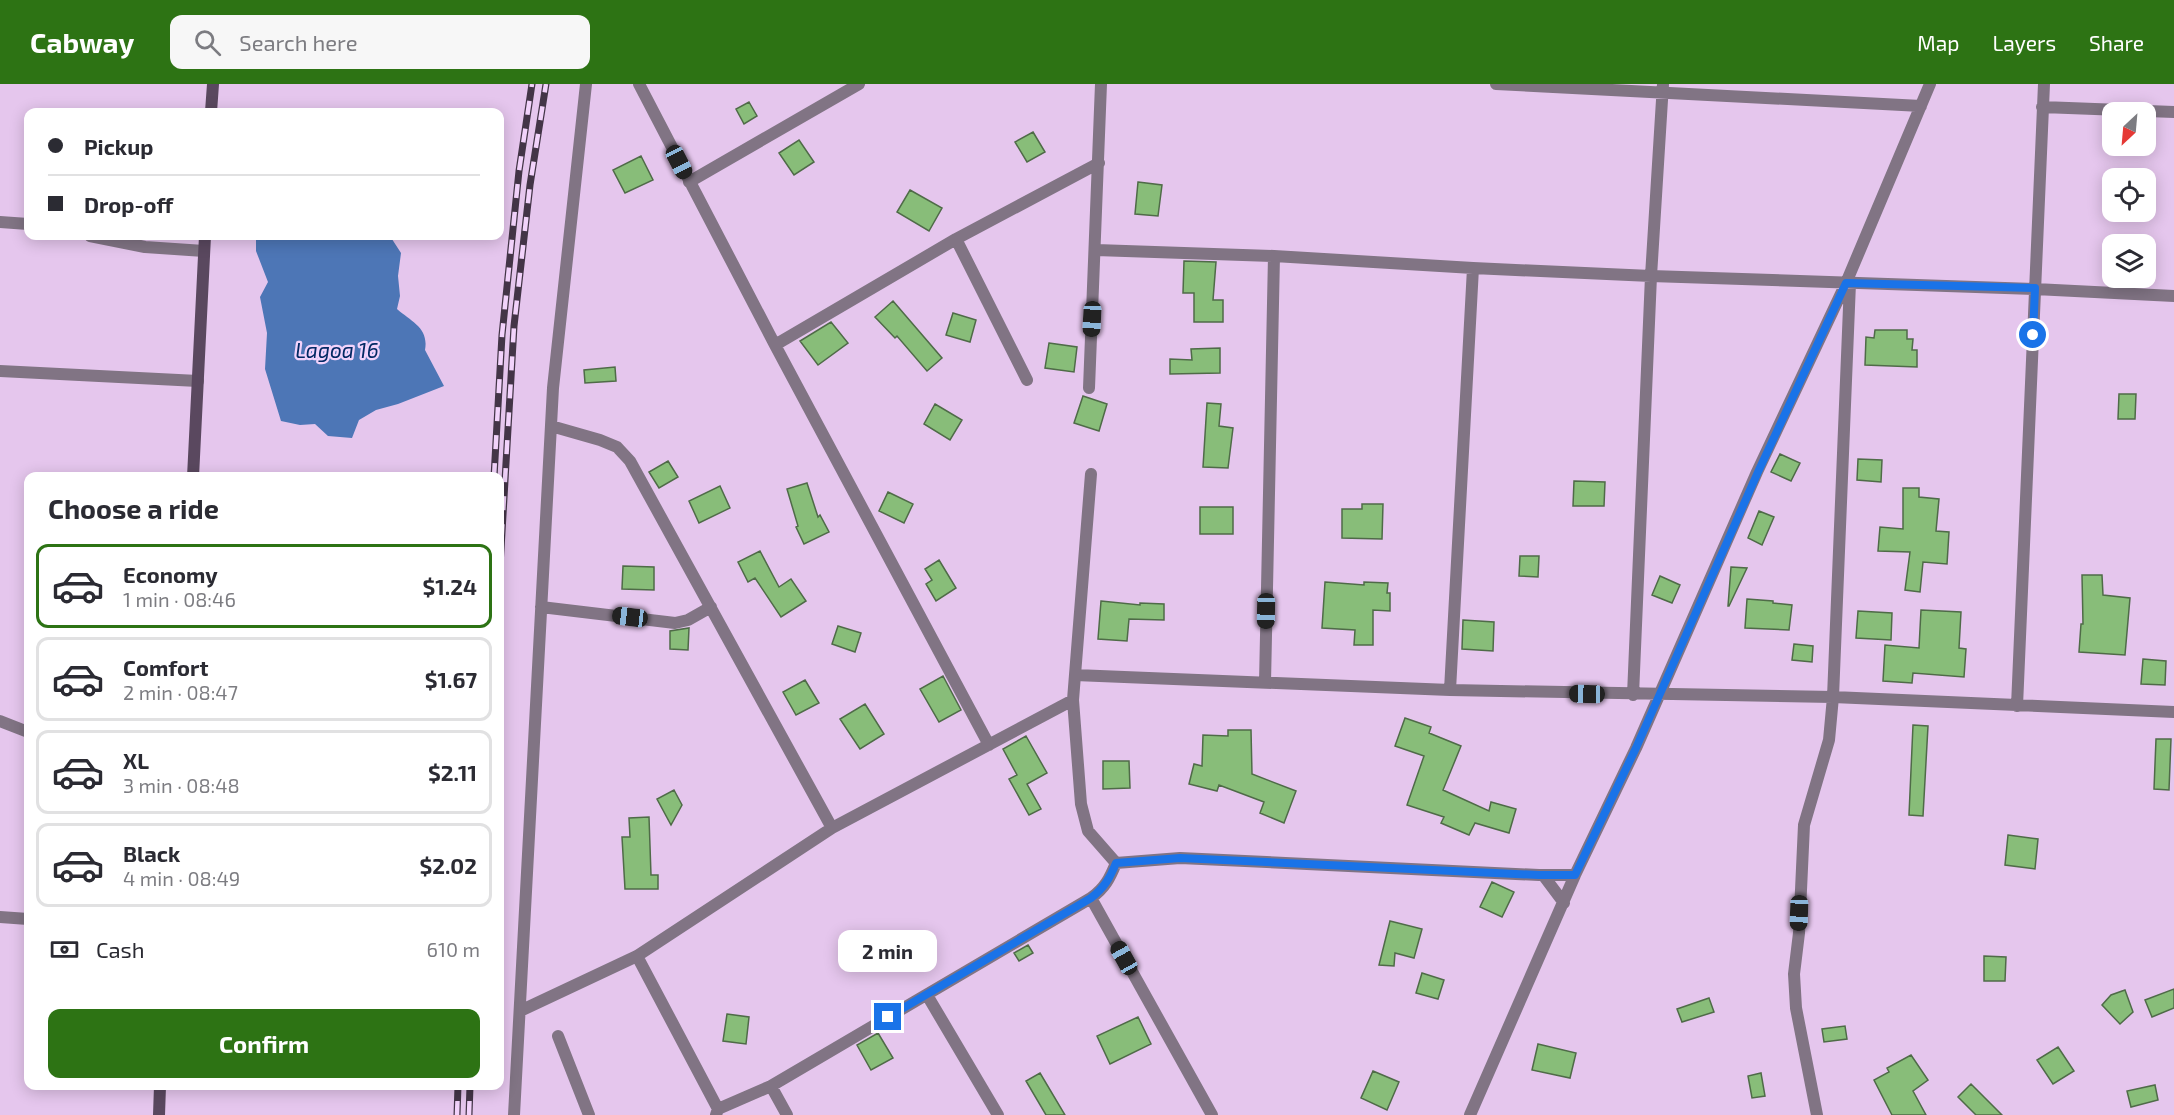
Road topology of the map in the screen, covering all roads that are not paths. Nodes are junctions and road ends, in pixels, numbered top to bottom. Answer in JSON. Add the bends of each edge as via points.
{"nodes":[{"id":1,"x":213,"y":84,"type":"edge"},
{"id":2,"x":586,"y":84,"type":"edge"},
{"id":3,"x":639,"y":84,"type":"edge"},
{"id":4,"x":1101,"y":84,"type":"edge"},
{"id":5,"x":1496,"y":84,"type":"edge"},
{"id":6,"x":1930,"y":84,"type":"edge"},
{"id":7,"x":2044,"y":84,"type":"edge"},
{"id":8,"x":855,"y":85,"type":"edge"},
{"id":9,"x":1663,"y":88,"type":"edge"},
{"id":10,"x":1921,"y":105,"type":"junction"},
{"id":11,"x":2042,"y":107,"type":"junction"},
{"id":12,"x":212,"y":108,"type":"edge"},
{"id":13,"x":2174,"y":112,"type":"edge"},
{"id":14,"x":1099,"y":163,"type":"junction"},
{"id":15,"x":689,"y":182,"type":"junction"},
{"id":16,"x":0,"y":222,"type":"edge"},
{"id":17,"x":24,"y":224,"type":"edge"},
{"id":18,"x":957,"y":239,"type":"junction"},
{"id":19,"x":110,"y":240,"type":"edge"},
{"id":20,"x":205,"y":240,"type":"edge"},
{"id":21,"x":1096,"y":250,"type":"junction"},
{"id":22,"x":204,"y":251,"type":"junction"},
{"id":23,"x":1274,"y":255,"type":"junction"},
{"id":24,"x":1473,"y":268,"type":"junction"},
{"id":25,"x":1651,"y":276,"type":"junction"},
{"id":26,"x":1848,"y":283,"type":"junction"},
{"id":27,"x":2035,"y":288,"type":"junction"},
{"id":28,"x":2174,"y":296,"type":"edge"},
{"id":29,"x":775,"y":345,"type":"junction"},
{"id":30,"x":0,"y":371,"type":"edge"},
{"id":31,"x":1027,"y":380,"type":"dead end"},
{"id":32,"x":198,"y":381,"type":"junction"},
{"id":33,"x":1089,"y":388,"type":"dead end"},
{"id":34,"x":550,"y":426,"type":"junction"},
{"id":35,"x":193,"y":472,"type":"edge"},
{"id":36,"x":1091,"y":474,"type":"dead end"},
{"id":37,"x":541,"y":607,"type":"junction"},
{"id":38,"x":711,"y":607,"type":"junction"},
{"id":39,"x":1075,"y":675,"type":"junction"},
{"id":40,"x":1265,"y":682,"type":"junction"},
{"id":41,"x":1449,"y":690,"type":"junction"},
{"id":42,"x":1633,"y":695,"type":"junction"},
{"id":43,"x":1658,"y":695,"type":"junction"},
{"id":44,"x":1833,"y":697,"type":"junction"},
{"id":45,"x":1072,"y":700,"type":"junction"},
{"id":46,"x":2017,"y":706,"type":"junction"},
{"id":47,"x":2174,"y":712,"type":"edge"},
{"id":48,"x":0,"y":721,"type":"edge"},
{"id":49,"x":24,"y":730,"type":"edge"},
{"id":50,"x":989,"y":744,"type":"junction"},
{"id":51,"x":832,"y":828,"type":"junction"},
{"id":52,"x":1116,"y":863,"type":"junction"},
{"id":53,"x":1543,"y":875,"type":"junction"},
{"id":54,"x":1575,"y":875,"type":"junction"},
{"id":55,"x":1091,"y":898,"type":"junction"},
{"id":56,"x":1563,"y":903,"type":"junction"},
{"id":57,"x":0,"y":917,"type":"edge"},
{"id":58,"x":24,"y":918,"type":"edge"},
{"id":59,"x":637,"y":956,"type":"junction"},
{"id":60,"x":927,"y":995,"type":"junction"},
{"id":61,"x":520,"y":1011,"type":"junction"},
{"id":62,"x":558,"y":1036,"type":"dead end"},
{"id":63,"x":771,"y":1086,"type":"junction"},
{"id":64,"x":160,"y":1090,"type":"edge"},
{"id":65,"x":717,"y":1112,"type":"edge"},
{"id":66,"x":159,"y":1115,"type":"edge"},
{"id":67,"x":514,"y":1115,"type":"edge"},
{"id":68,"x":589,"y":1115,"type":"edge"},
{"id":69,"x":787,"y":1115,"type":"edge"},
{"id":70,"x":998,"y":1115,"type":"edge"},
{"id":71,"x":1212,"y":1115,"type":"edge"},
{"id":72,"x":1470,"y":1115,"type":"edge"},
{"id":73,"x":1817,"y":1115,"type":"edge"}],
"edges":[{"from":1,"to":12,"type":"street"},
{"from":2,"to":34,"type":"street"},
{"from":3,"to":15,"type":"street"},
{"from":4,"to":14,"type":"street"},
{"from":5,"to":9,"type":"street"},
{"from":6,"to":10,"type":"street"},
{"from":7,"to":11,"type":"street"},
{"from":8,"to":15,"type":"street"},
{"from":9,"to":10,"type":"street"},
{"from":9,"to":25,"type":"street"},
{"from":10,"to":26,"type":"street"},
{"from":11,"to":13,"type":"street"},
{"from":11,"to":27,"type":"street"},
{"from":14,"to":18,"type":"street"},
{"from":14,"to":21,"type":"street"},
{"from":15,"to":29,"type":"street"},
{"from":16,"to":17,"type":"street"},
{"from":18,"to":29,"type":"street"},
{"from":18,"to":31,"type":"street"},
{"from":19,"to":22,"type":"street"},
{"from":20,"to":22,"type":"street"},
{"from":21,"to":23,"type":"street"},
{"from":21,"to":33,"type":"street"},
{"from":22,"to":32,"type":"street"},
{"from":23,"to":24,"type":"street"},
{"from":23,"to":40,"type":"street"},
{"from":24,"to":25,"type":"street"},
{"from":24,"to":41,"type":"street"},
{"from":25,"to":26,"type":"street"},
{"from":25,"to":42,"type":"street"},
{"from":26,"to":27,"type":"street"},
{"from":26,"to":43,"type":"street","via":[[1762,461]]},
{"from":26,"to":44,"type":"street"},
{"from":27,"to":28,"type":"street"},
{"from":27,"to":46,"type":"street"},
{"from":29,"to":50,"type":"street"},
{"from":30,"to":32,"type":"street"},
{"from":32,"to":35,"type":"street"},
{"from":34,"to":37,"type":"street"},
{"from":34,"to":38,"type":"street","via":[[617,447],[630,461]]},
{"from":36,"to":39,"type":"street"},
{"from":37,"to":38,"type":"street","via":[[675,623]]},
{"from":37,"to":61,"type":"street"},
{"from":38,"to":51,"type":"street"},
{"from":39,"to":40,"type":"street"},
{"from":39,"to":45,"type":"street"},
{"from":40,"to":41,"type":"street"},
{"from":41,"to":42,"type":"street"},
{"from":42,"to":43,"type":"street"},
{"from":43,"to":44,"type":"street"},
{"from":43,"to":54,"type":"street"},
{"from":44,"to":46,"type":"street"},
{"from":44,"to":73,"type":"street","via":[[1829,740],[1804,825],[1794,974],[1796,1008]]},
{"from":45,"to":50,"type":"street"},
{"from":45,"to":52,"type":"street","via":[[1081,804],[1088,831]]},
{"from":46,"to":47,"type":"street"},
{"from":48,"to":49,"type":"street"},
{"from":50,"to":51,"type":"street"},
{"from":51,"to":59,"type":"street"},
{"from":52,"to":53,"type":"street","via":[[1180,858]]},
{"from":52,"to":55,"type":"street","via":[[1108,881]]},
{"from":53,"to":54,"type":"street"},
{"from":53,"to":56,"type":"street"},
{"from":54,"to":56,"type":"street"},
{"from":55,"to":60,"type":"street"},
{"from":55,"to":71,"type":"street"},
{"from":56,"to":72,"type":"street"},
{"from":57,"to":58,"type":"street"},
{"from":59,"to":61,"type":"street"},
{"from":59,"to":65,"type":"street"},
{"from":60,"to":63,"type":"street"},
{"from":60,"to":70,"type":"street"},
{"from":61,"to":67,"type":"street"},
{"from":62,"to":68,"type":"street"},
{"from":63,"to":65,"type":"street"},
{"from":63,"to":69,"type":"street"},
{"from":64,"to":66,"type":"street"}]}
